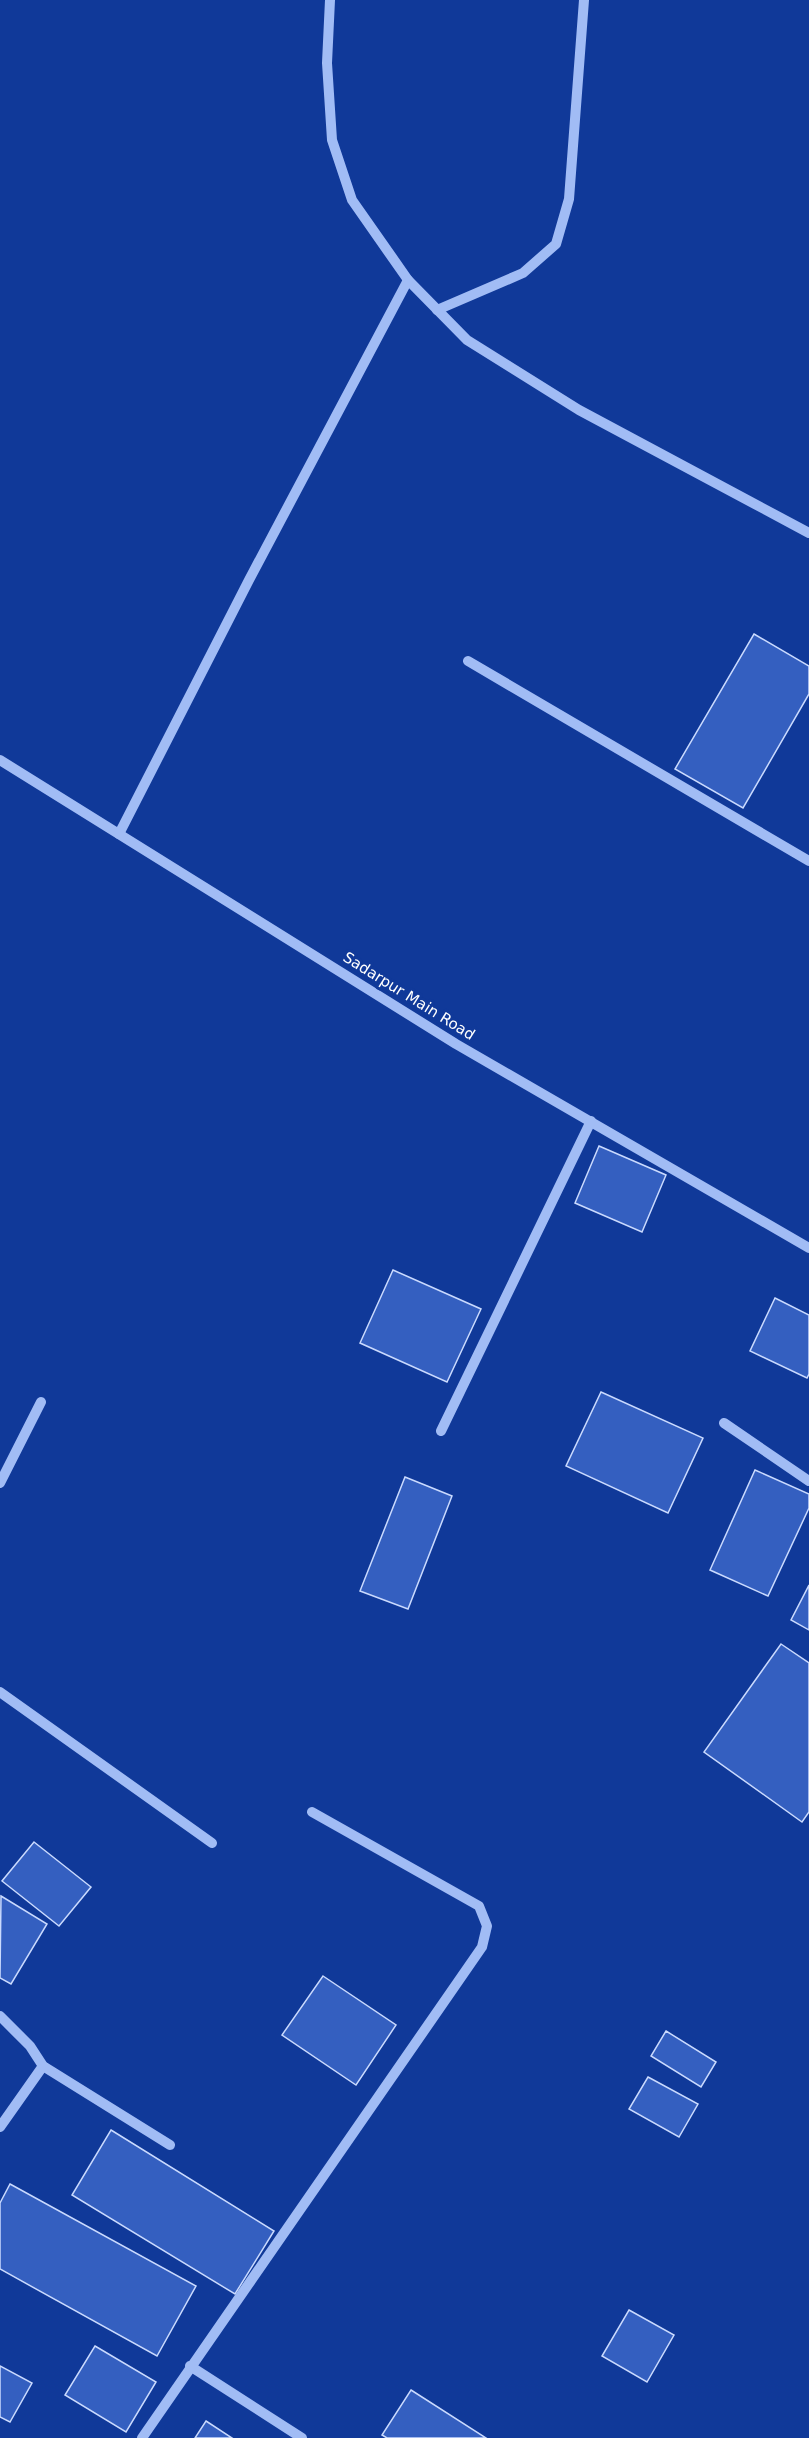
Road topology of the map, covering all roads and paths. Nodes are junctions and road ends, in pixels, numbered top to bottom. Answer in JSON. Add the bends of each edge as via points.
{"nodes":[{"id":1,"x":330,"y":0,"type":"edge"},
{"id":2,"x":584,"y":0,"type":"edge"},
{"id":3,"x":408,"y":280,"type":"junction"},
{"id":4,"x":436,"y":310,"type":"junction"},
{"id":5,"x":809,"y":533,"type":"edge"},
{"id":6,"x":468,"y":661,"type":"dead end"},
{"id":7,"x":0,"y":760,"type":"edge"},
{"id":8,"x":119,"y":834,"type":"junction"},
{"id":9,"x":809,"y":861,"type":"edge"},
{"id":10,"x":591,"y":1121,"type":"junction"},
{"id":11,"x":809,"y":1248,"type":"edge"},
{"id":12,"x":41,"y":1402,"type":"dead end"},
{"id":13,"x":724,"y":1423,"type":"dead end"},
{"id":14,"x":441,"y":1431,"type":"dead end"},
{"id":15,"x":809,"y":1481,"type":"edge"},
{"id":16,"x":0,"y":1483,"type":"edge"},
{"id":17,"x":0,"y":1692,"type":"edge"},
{"id":18,"x":312,"y":1812,"type":"dead end"},
{"id":19,"x":212,"y":1843,"type":"dead end"},
{"id":20,"x":0,"y":2016,"type":"edge"},
{"id":21,"x":43,"y":2066,"type":"junction"},
{"id":22,"x":0,"y":2127,"type":"edge"},
{"id":23,"x":170,"y":2145,"type":"dead end"},
{"id":24,"x":190,"y":2366,"type":"junction"},
{"id":25,"x":142,"y":2438,"type":"edge"},
{"id":26,"x":302,"y":2438,"type":"edge"}],
"edges":[{"from":1,"to":3,"type":"street","via":[[327,63],[332,140],[351,200]]},
{"from":2,"to":4,"type":"street","via":[[569,199],[556,244],[523,273]]},
{"from":3,"to":4,"type":"street"},
{"from":3,"to":8,"type":"street"},
{"from":4,"to":5,"type":"street","via":[[467,340],[579,410]]},
{"from":6,"to":9,"type":"street"},
{"from":7,"to":8,"type":"street","name":"Sadarpur Main Road"},
{"from":8,"to":10,"type":"street","name":"Sadarpur Main Road","via":[[456,1044]]},
{"from":10,"to":11,"type":"street","name":"Sadarpur Main Road"},
{"from":10,"to":14,"type":"street"},
{"from":12,"to":16,"type":"street"},
{"from":13,"to":15,"type":"street"},
{"from":17,"to":19,"type":"street"},
{"from":18,"to":24,"type":"street","via":[[479,1906],[486,1926],[482,1947]]},
{"from":20,"to":21,"type":"street","via":[[30,2046]]},
{"from":21,"to":22,"type":"street"},
{"from":21,"to":23,"type":"street"},
{"from":24,"to":25,"type":"street"},
{"from":24,"to":26,"type":"street"}]}
